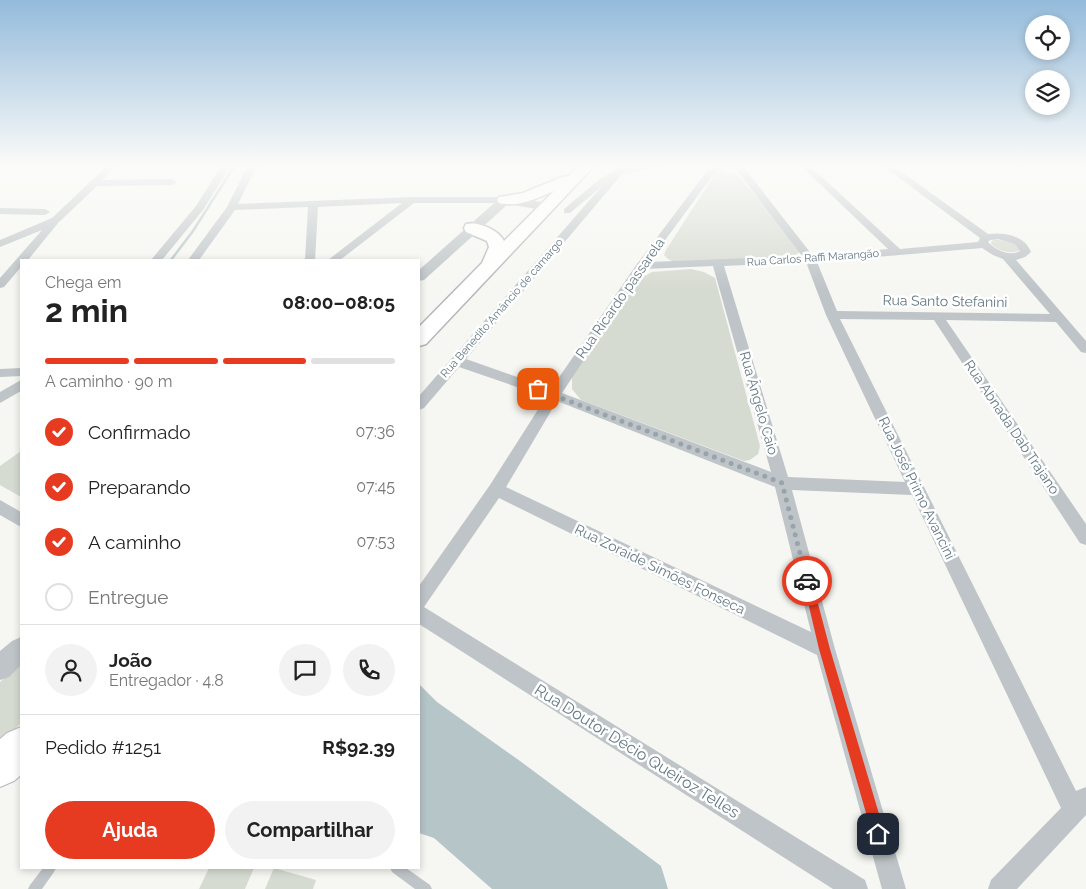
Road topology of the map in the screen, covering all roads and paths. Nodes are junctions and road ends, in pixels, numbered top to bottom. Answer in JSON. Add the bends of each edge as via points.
{"nodes":[{"id":1,"x":70,"y":206,"type":"edge"},
{"id":2,"x":201,"y":206,"type":"edge"},
{"id":3,"x":246,"y":206,"type":"edge"},
{"id":4,"x":313,"y":206,"type":"edge"},
{"id":5,"x":403,"y":206,"type":"edge"},
{"id":6,"x":497,"y":206,"type":"edge"},
{"id":7,"x":545,"y":206,"type":"edge"},
{"id":8,"x":569,"y":206,"type":"edge"},
{"id":9,"x":572,"y":206,"type":"edge"},
{"id":10,"x":590,"y":206,"type":"edge"},
{"id":11,"x":687,"y":206,"type":"edge"},
{"id":12,"x":769,"y":206,"type":"edge"},
{"id":13,"x":848,"y":206,"type":"edge"},
{"id":14,"x":940,"y":206,"type":"edge"},
{"id":15,"x":232,"y":207,"type":"joint"},
{"id":16,"x":548,"y":207,"type":"junction"},
{"id":17,"x":567,"y":211,"type":"junction"},
{"id":18,"x":1,"y":212,"type":"edge"},
{"id":19,"x":45,"y":212,"type":"dead end"},
{"id":20,"x":56,"y":220,"type":"junction"},
{"id":21,"x":472,"y":228,"type":"junction"},
{"id":22,"x":985,"y":241,"type":"junction"},
{"id":23,"x":0,"y":244,"type":"edge"},
{"id":24,"x":897,"y":252,"type":"junction"},
{"id":25,"x":1006,"y":256,"type":"junction"},
{"id":26,"x":22,"y":259,"type":"edge"},
{"id":27,"x":157,"y":259,"type":"edge"},
{"id":28,"x":194,"y":259,"type":"edge"},
{"id":29,"x":310,"y":259,"type":"edge"},
{"id":30,"x":334,"y":259,"type":"edge"},
{"id":31,"x":810,"y":259,"type":"junction"},
{"id":32,"x":20,"y":261,"type":"edge"},
{"id":33,"x":491,"y":264,"type":"junction"},
{"id":34,"x":718,"y":264,"type":"junction"},
{"id":35,"x":641,"y":266,"type":"junction"},
{"id":36,"x":420,"y":276,"type":"edge"},
{"id":37,"x":0,"y":285,"type":"edge"},
{"id":38,"x":832,"y":315,"type":"junction"},
{"id":39,"x":937,"y":316,"type":"junction"},
{"id":40,"x":1058,"y":318,"type":"junction"},
{"id":41,"x":420,"y":338,"type":"edge"},
{"id":42,"x":1086,"y":349,"type":"edge"},
{"id":43,"x":457,"y":361,"type":"junction"},
{"id":44,"x":20,"y":372,"type":"edge"},
{"id":45,"x":0,"y":373,"type":"edge"},
{"id":46,"x":20,"y":386,"type":"edge"},
{"id":47,"x":554,"y":395,"type":"junction"},
{"id":48,"x":0,"y":398,"type":"edge"},
{"id":49,"x":420,"y":404,"type":"edge"},
{"id":50,"x":782,"y":483,"type":"junction"},
{"id":51,"x":496,"y":489,"type":"junction"},
{"id":52,"x":918,"y":489,"type":"junction"},
{"id":53,"x":1086,"y":538,"type":"edge"},
{"id":54,"x":420,"y":600,"type":"edge"},
{"id":55,"x":420,"y":615,"type":"edge"},
{"id":56,"x":825,"y":649,"type":"junction"},
{"id":57,"x":20,"y":650,"type":"edge"},
{"id":58,"x":0,"y":668,"type":"edge"},
{"id":59,"x":20,"y":748,"type":"edge"},
{"id":60,"x":20,"y":756,"type":"edge"},
{"id":61,"x":20,"y":763,"type":"edge"},
{"id":62,"x":0,"y":767,"type":"edge"},
{"id":63,"x":0,"y":777,"type":"edge"},
{"id":64,"x":0,"y":786,"type":"edge"},
{"id":65,"x":1080,"y":805,"type":"edge"},
{"id":66,"x":49,"y":869,"type":"edge"},
{"id":67,"x":397,"y":869,"type":"edge"},
{"id":68,"x":34,"y":889,"type":"edge"},
{"id":69,"x":426,"y":889,"type":"edge"},
{"id":70,"x":856,"y":889,"type":"edge"},
{"id":71,"x":894,"y":889,"type":"edge"},
{"id":72,"x":1000,"y":889,"type":"edge"}],
"edges":[{"from":1,"to":20,"type":"street"},
{"from":2,"to":27,"type":"street"},
{"from":3,"to":15,"type":"street"},
{"from":4,"to":29,"type":"street"},
{"from":5,"to":30,"type":"street"},
{"from":6,"to":21,"type":"street"},
{"from":7,"to":16,"type":"street"},
{"from":8,"to":17,"type":"highway"},
{"from":9,"to":17,"type":"street"},
{"from":10,"to":43,"type":"street","name":"Rua Benedito Amâncio de camargo"},
{"from":11,"to":35,"type":"street","name":"Rua Ricardo passarela"},
{"from":12,"to":31,"type":"street","name":"Rua José Primo Avancini"},
{"from":13,"to":24,"type":"street"},
{"from":14,"to":22,"type":"street"},
{"from":15,"to":28,"type":"street"},
{"from":16,"to":17,"type":"highway"},
{"from":16,"to":33,"type":"highway"},
{"from":17,"to":33,"type":"highway","via":[[560,219]]},
{"from":18,"to":19,"type":"street"},
{"from":20,"to":23,"type":"street"},
{"from":20,"to":26,"type":"street"},
{"from":21,"to":33,"type":"highway","via":[[494,238],[498,247]]},
{"from":21,"to":36,"type":"street"},
{"from":22,"to":24,"type":"street","name":"Rua Carlos Raffi Marangão"},
{"from":22,"to":25,"type":"street","via":[[993,252]]},
{"from":22,"to":25,"type":"street","name":"Rua Carlos Raffi Marangão","via":[[998,236],[1012,239],[1026,249],[1024,254]]},
{"from":24,"to":31,"type":"street","name":"Rua Carlos Raffi Marangão"},
{"from":25,"to":40,"type":"street"},
{"from":31,"to":34,"type":"street","name":"Rua Carlos Raffi Marangão"},
{"from":31,"to":38,"type":"street","name":"Rua José Primo Avancini"},
{"from":32,"to":37,"type":"street"},
{"from":33,"to":41,"type":"highway"},
{"from":34,"to":35,"type":"street","name":"Rua Carlos Raffi Marangão"},
{"from":34,"to":50,"type":"street","name":"Rua Ângelo Caio"},
{"from":35,"to":47,"type":"street","name":"Rua Ricardo passarela"},
{"from":38,"to":39,"type":"street","name":"Rua Santo Stefanini"},
{"from":38,"to":52,"type":"street","name":"Rua José Primo Avancini"},
{"from":39,"to":40,"type":"street","name":"Rua Santo Stefanini"},
{"from":39,"to":53,"type":"street","name":"Rua Abnada Dab Trajano"},
{"from":40,"to":42,"type":"street"},
{"from":43,"to":47,"type":"street"},
{"from":43,"to":49,"type":"street","name":"Rua Benedito Amâncio de camargo"},
{"from":44,"to":45,"type":"street"},
{"from":46,"to":48,"type":"street"},
{"from":47,"to":50,"type":"street"},
{"from":47,"to":51,"type":"street","name":"Rua Ricardo passarela"},
{"from":50,"to":52,"type":"street"},
{"from":50,"to":56,"type":"street","name":"Rua Ângelo Caio"},
{"from":51,"to":54,"type":"street","name":"Rua Ricardo passarela"},
{"from":51,"to":56,"type":"street","name":"Rua Zoraide Simões Fonseca"},
{"from":52,"to":65,"type":"street","name":"Rua José Primo Avancini"},
{"from":55,"to":70,"type":"street","name":"Rua Doutor Décio Queiroz Telles"},
{"from":56,"to":71,"type":"street","name":"Rua Ângelo Caio"},
{"from":57,"to":58,"type":"street"},
{"from":59,"to":62,"type":"highway"},
{"from":60,"to":63,"type":"highway"},
{"from":61,"to":64,"type":"highway"},
{"from":65,"to":72,"type":"street"},
{"from":66,"to":68,"type":"lane"},
{"from":67,"to":69,"type":"lane"}]}
